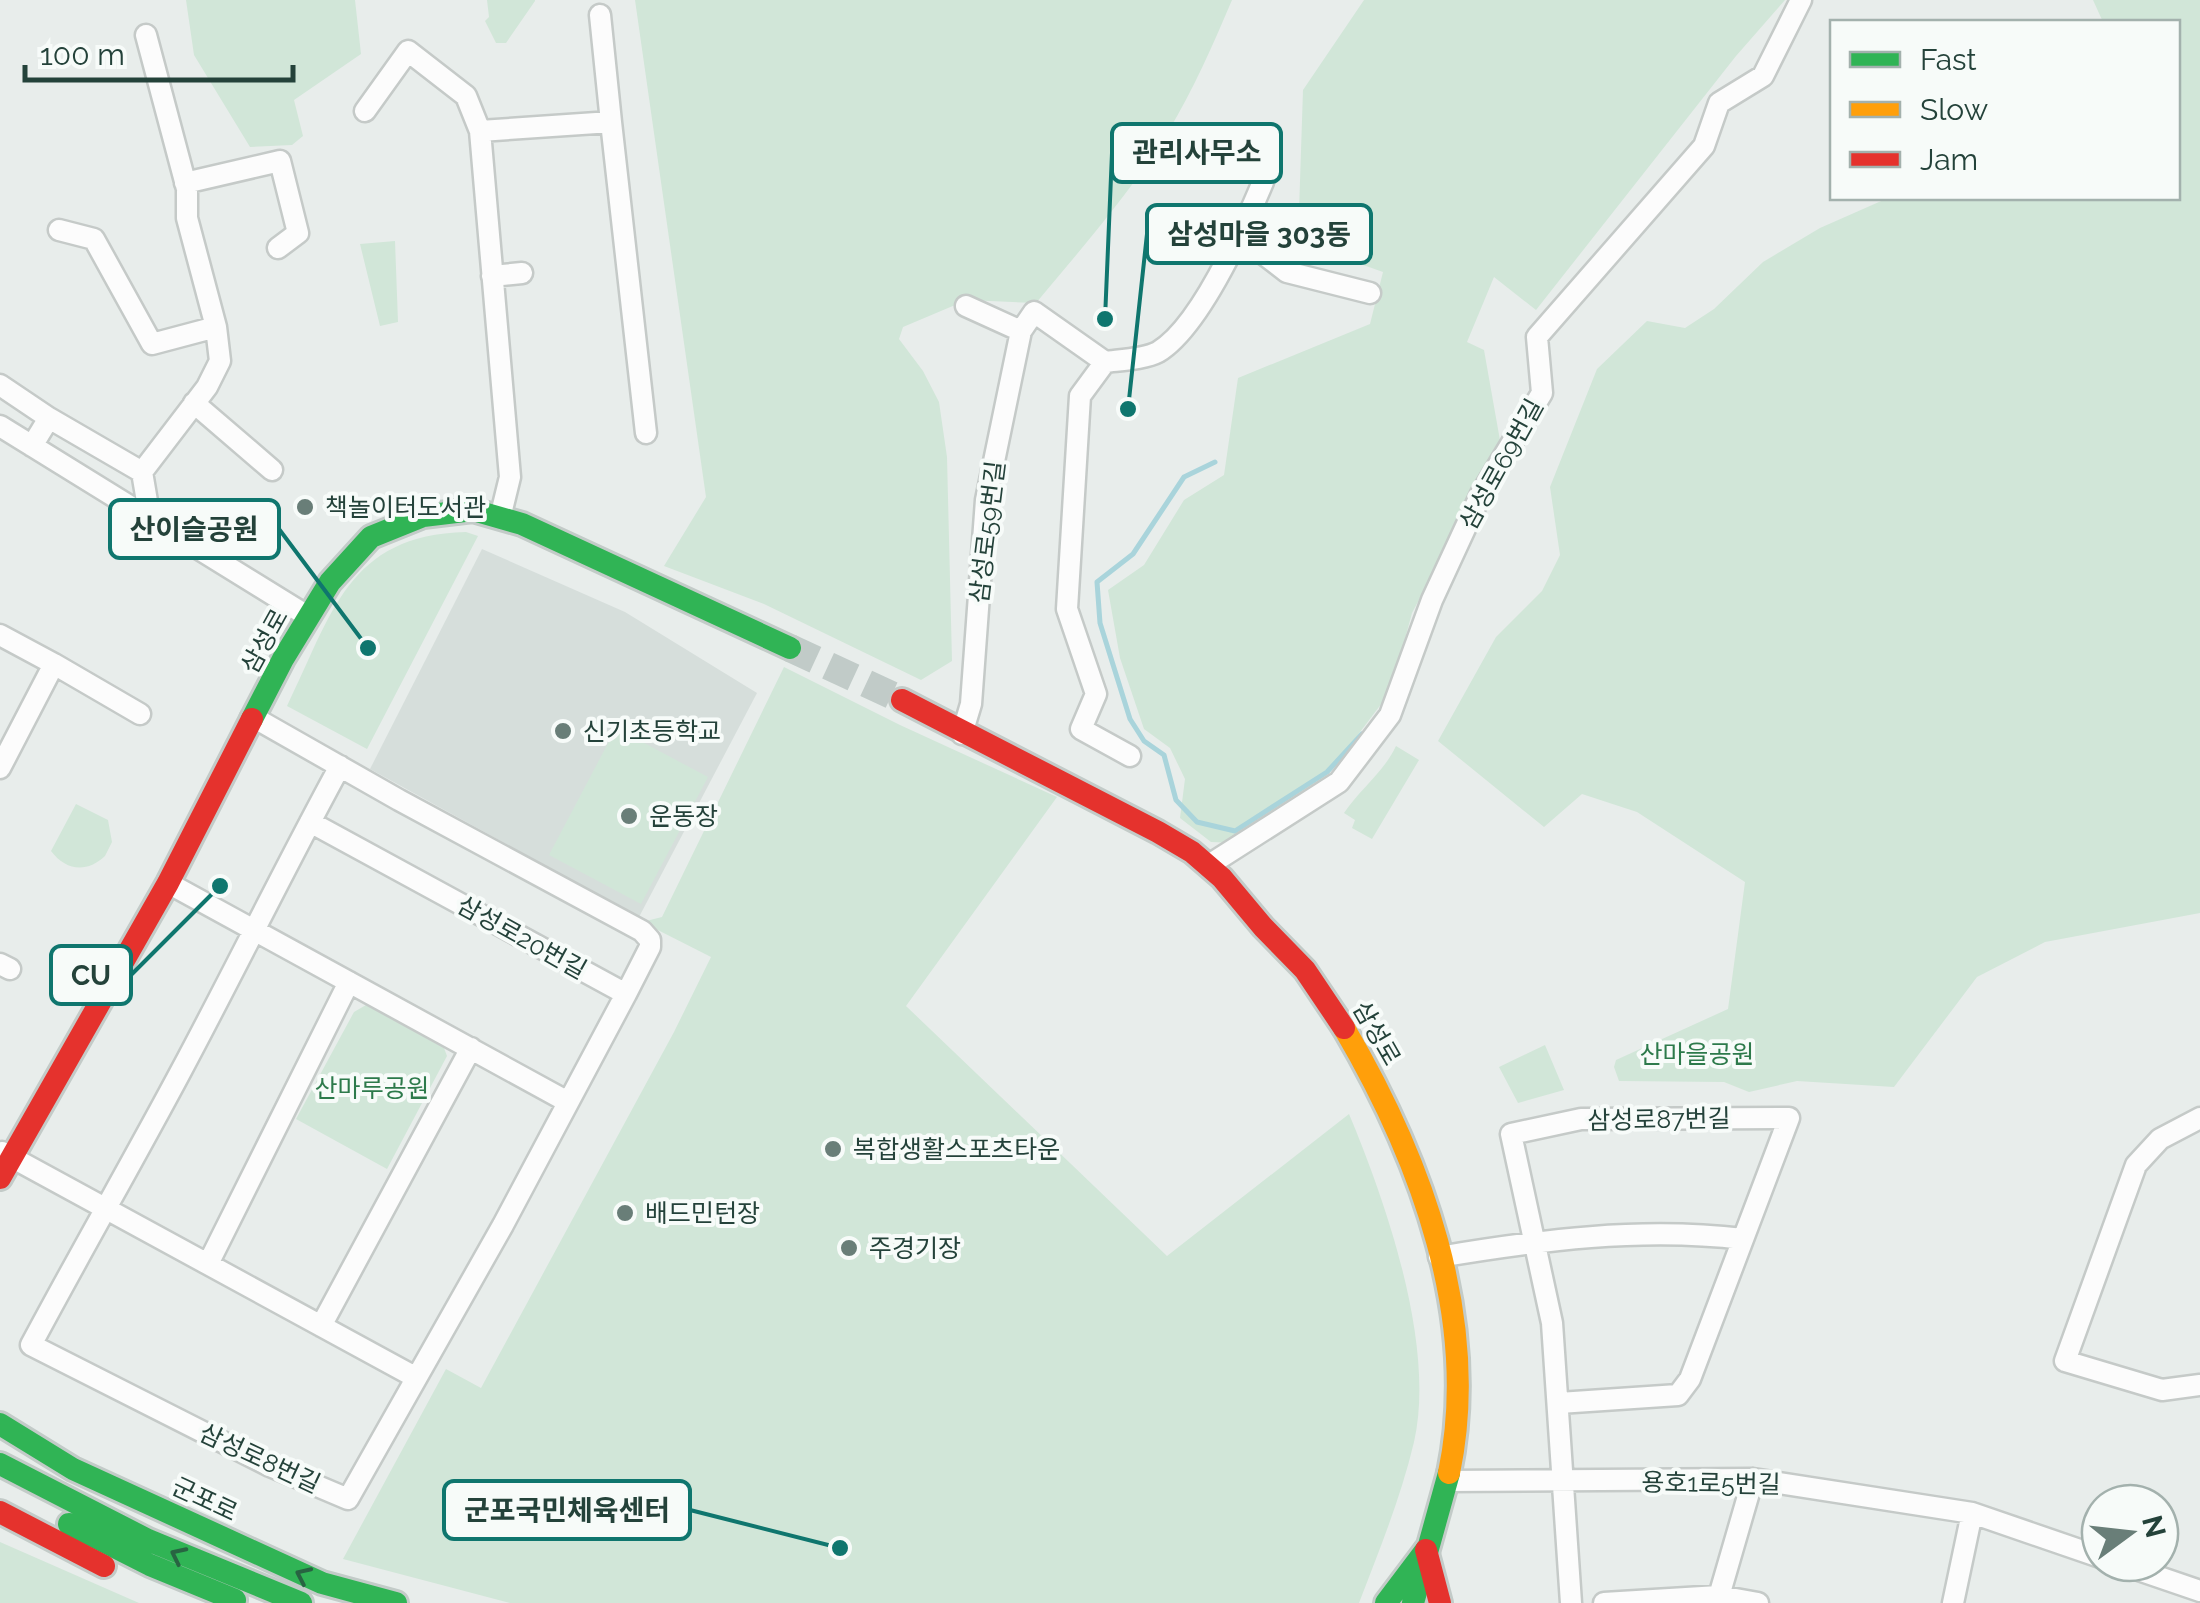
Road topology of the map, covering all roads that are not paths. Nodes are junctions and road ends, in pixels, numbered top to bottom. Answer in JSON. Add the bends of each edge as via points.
{"nodes":[{"id":1,"x":1801,"y":0,"type":"edge"},
{"id":2,"x":600,"y":15,"type":"dead end"},
{"id":3,"x":146,"y":35,"type":"dead end"},
{"id":4,"x":365,"y":111,"type":"dead end"},
{"id":5,"x":610,"y":122,"type":"junction"},
{"id":6,"x":480,"y":130,"type":"junction"},
{"id":7,"x":186,"y":182,"type":"junction"},
{"id":8,"x":1263,"y":182,"type":"dead end"},
{"id":9,"x":59,"y":230,"type":"dead end"},
{"id":10,"x":1240,"y":236,"type":"junction"},
{"id":11,"x":278,"y":248,"type":"dead end"},
{"id":12,"x":522,"y":273,"type":"dead end"},
{"id":13,"x":492,"y":276,"type":"junction"},
{"id":14,"x":1370,"y":293,"type":"dead end"},
{"id":15,"x":966,"y":306,"type":"dead end"},
{"id":16,"x":216,"y":327,"type":"junction"},
{"id":17,"x":1021,"y":331,"type":"junction"},
{"id":18,"x":1105,"y":362,"type":"junction"},
{"id":19,"x":0,"y":386,"type":"edge"},
{"id":20,"x":194,"y":403,"type":"junction"},
{"id":21,"x":50,"y":418,"type":"junction"},
{"id":22,"x":0,"y":426,"type":"edge"},
{"id":23,"x":646,"y":433,"type":"dead end"},
{"id":24,"x":32,"y":446,"type":"junction"},
{"id":25,"x":272,"y":470,"type":"dead end"},
{"id":26,"x":142,"y":472,"type":"junction"},
{"id":27,"x":500,"y":518,"type":"junction"},
{"id":28,"x":150,"y":519,"type":"junction"},
{"id":29,"x":308,"y":616,"type":"junction"},
{"id":30,"x":0,"y":635,"type":"edge"},
{"id":31,"x":790,"y":648,"type":"tunnel mouth"},
{"id":32,"x":54,"y":664,"type":"junction"},
{"id":33,"x":902,"y":700,"type":"tunnel mouth"},
{"id":34,"x":140,"y":714,"type":"dead end"},
{"id":35,"x":253,"y":717,"type":"junction"},
{"id":36,"x":962,"y":734,"type":"junction"},
{"id":37,"x":1130,"y":756,"type":"dead end"},
{"id":38,"x":340,"y":766,"type":"junction"},
{"id":39,"x":0,"y":768,"type":"edge"},
{"id":40,"x":310,"y":822,"type":"junction"},
{"id":41,"x":1209,"y":865,"type":"junction"},
{"id":42,"x":168,"y":884,"type":"junction"},
{"id":43,"x":252,"y":929,"type":"junction"},
{"id":44,"x":349,"y":982,"type":"junction"},
{"id":45,"x":626,"y":994,"type":"junction"},
{"id":46,"x":471,"y":1048,"type":"junction"},
{"id":47,"x":568,"y":1102,"type":"junction"},
{"id":48,"x":2200,"y":1118,"type":"edge"},
{"id":49,"x":6,"y":1154,"type":"edge"},
{"id":50,"x":0,"y":1178,"type":"edge"},
{"id":51,"x":104,"y":1207,"type":"junction"},
{"id":52,"x":1743,"y":1239,"type":"junction"},
{"id":53,"x":1535,"y":1240,"type":"junction"},
{"id":54,"x":1439,"y":1257,"type":"junction"},
{"id":55,"x":208,"y":1264,"type":"junction"},
{"id":56,"x":321,"y":1326,"type":"junction"},
{"id":57,"x":415,"y":1377,"type":"junction"},
{"id":58,"x":2200,"y":1385,"type":"edge"},
{"id":59,"x":1559,"y":1403,"type":"junction"},
{"id":60,"x":0,"y":1424,"type":"edge"},
{"id":61,"x":0,"y":1464,"type":"edge"},
{"id":62,"x":1753,"y":1480,"type":"junction"},
{"id":63,"x":1447,"y":1481,"type":"junction"},
{"id":64,"x":1561,"y":1482,"type":"junction"},
{"id":65,"x":0,"y":1486,"type":"edge"},
{"id":66,"x":0,"y":1512,"type":"edge"},
{"id":67,"x":1972,"y":1514,"type":"junction"},
{"id":68,"x":1426,"y":1550,"type":"junction"},
{"id":69,"x":2080,"y":1550,"type":"edge"},
{"id":70,"x":1718,"y":1599,"type":"edge"},
{"id":71,"x":187,"y":1603,"type":"edge"},
{"id":72,"x":244,"y":1603,"type":"edge"},
{"id":73,"x":301,"y":1603,"type":"edge"},
{"id":74,"x":396,"y":1603,"type":"edge"},
{"id":75,"x":1386,"y":1603,"type":"edge"},
{"id":76,"x":1413,"y":1603,"type":"edge"},
{"id":77,"x":1440,"y":1603,"type":"edge"},
{"id":78,"x":1571,"y":1603,"type":"edge"},
{"id":79,"x":1604,"y":1603,"type":"edge"},
{"id":80,"x":1758,"y":1603,"type":"edge"},
{"id":81,"x":1954,"y":1603,"type":"edge"}],
"edges":[{"from":1,"to":41,"type":"street","name":"삼성로69번길","via":[[1763,76],[1719,103],[1704,146],[1536,338],[1542,392],[1480,494],[1390,715],[1338,782]]},
{"from":2,"to":5,"type":"street"},
{"from":3,"to":7,"type":"street"},
{"from":4,"to":6,"type":"street","via":[[408,51],[466,96]]},
{"from":5,"to":6,"type":"street"},
{"from":5,"to":23,"type":"street"},
{"from":6,"to":13,"type":"street"},
{"from":7,"to":11,"type":"street","via":[[280,160],[298,233]]},
{"from":7,"to":16,"type":"street","via":[[187,218]]},
{"from":8,"to":10,"type":"street"},
{"from":9,"to":16,"type":"street","via":[[94,239],[152,344]]},
{"from":10,"to":14,"type":"street","via":[[1288,272]]},
{"from":10,"to":18,"type":"street","via":[[1188,322],[1157,353]]},
{"from":12,"to":13,"type":"street"},
{"from":13,"to":27,"type":"street","via":[[510,477]]},
{"from":15,"to":17,"type":"street"},
{"from":16,"to":20,"type":"street","via":[[220,361]]},
{"from":17,"to":18,"type":"street","name":"삼성로59번길","via":[[1034,312]]},
{"from":17,"to":36,"type":"street","name":"삼성로59번길","via":[[986,500]]},
{"from":18,"to":37,"type":"street","via":[[1080,396],[1067,609],[1096,694],[1081,729]]},
{"from":19,"to":21,"type":"street"},
{"from":20,"to":25,"type":"street"},
{"from":20,"to":26,"type":"street"},
{"from":21,"to":24,"type":"street"},
{"from":21,"to":26,"type":"street"},
{"from":22,"to":24,"type":"street"},
{"from":24,"to":28,"type":"street"},
{"from":26,"to":28,"type":"street"},
{"from":27,"to":29,"type":"street","name":"삼성로","via":[[472,510],[423,516],[371,537]]},
{"from":27,"to":31,"type":"street","name":"삼성로"},
{"from":28,"to":29,"type":"street"},
{"from":29,"to":35,"type":"street","name":"삼성로"},
{"from":30,"to":32,"type":"street"},
{"from":32,"to":34,"type":"street"},
{"from":32,"to":39,"type":"street"},
{"from":33,"to":36,"type":"street","name":"삼성로"},
{"from":35,"to":38,"type":"street"},
{"from":35,"to":42,"type":"street","name":"삼성로"},
{"from":36,"to":41,"type":"street","name":"삼성로"},
{"from":38,"to":40,"type":"street"},
{"from":38,"to":45,"type":"street","via":[[648,935],[650,947]]},
{"from":40,"to":43,"type":"street"},
{"from":40,"to":45,"type":"street","name":"삼성로20번길"},
{"from":41,"to":54,"type":"street","name":"삼성로","via":[[1303,966],[1336,1016],[1398,1128]]},
{"from":42,"to":43,"type":"street"},
{"from":42,"to":49,"type":"street","name":"삼성로"},
{"from":43,"to":44,"type":"street"},
{"from":43,"to":51,"type":"street"},
{"from":44,"to":46,"type":"street"},
{"from":44,"to":55,"type":"street"},
{"from":45,"to":47,"type":"street"},
{"from":46,"to":47,"type":"street"},
{"from":46,"to":56,"type":"street"},
{"from":47,"to":57,"type":"street"},
{"from":48,"to":58,"type":"street","via":[[2160,1139],[2136,1166],[2066,1361],[2162,1390]]},
{"from":49,"to":50,"type":"street","name":"삼성로"},
{"from":49,"to":51,"type":"street"},
{"from":51,"to":55,"type":"street"},
{"from":51,"to":57,"type":"street","name":"삼성로8번길","via":[[31,1346],[348,1499]]},
{"from":52,"to":53,"type":"street","via":[[1701,1234]]},
{"from":52,"to":53,"type":"street","name":"삼성로87번길","via":[[1789,1118],[1580,1119],[1510,1134]]},
{"from":52,"to":59,"type":"street","name":"삼성로87번길","via":[[1678,1394]]},
{"from":53,"to":54,"type":"street"},
{"from":53,"to":59,"type":"street","name":"삼성로87번길"},
{"from":54,"to":63,"type":"street","name":"삼성로","via":[[1459,1399]]},
{"from":55,"to":56,"type":"street"},
{"from":56,"to":57,"type":"street"},
{"from":59,"to":64,"type":"street"},
{"from":74,"to":60,"type":"street","name":"군포로","one_way":true,"via":[[322,1583],[73,1469]]},
{"from":73,"to":61,"type":"street","one_way":true,"via":[[203,1567]]},
{"from":62,"to":64,"type":"street","name":"용호1로5번길"},
{"from":62,"to":67,"type":"street","name":"용호1로5번길"},
{"from":62,"to":70,"type":"street"},
{"from":63,"to":64,"type":"street","name":"용호1로5번길"},
{"from":63,"to":68,"type":"street","name":"삼성로"},
{"from":64,"to":78,"type":"street"},
{"from":65,"to":72,"type":"street","via":[[131,1558]]},
{"from":66,"to":71,"type":"street"},
{"from":67,"to":69,"type":"street","name":"용호1로5번길"},
{"from":67,"to":81,"type":"street"},
{"from":68,"to":75,"type":"street"},
{"from":68,"to":76,"type":"street","name":"삼성로"},
{"from":68,"to":77,"type":"street"},
{"from":70,"to":79,"type":"street"},
{"from":70,"to":80,"type":"street"}]}
